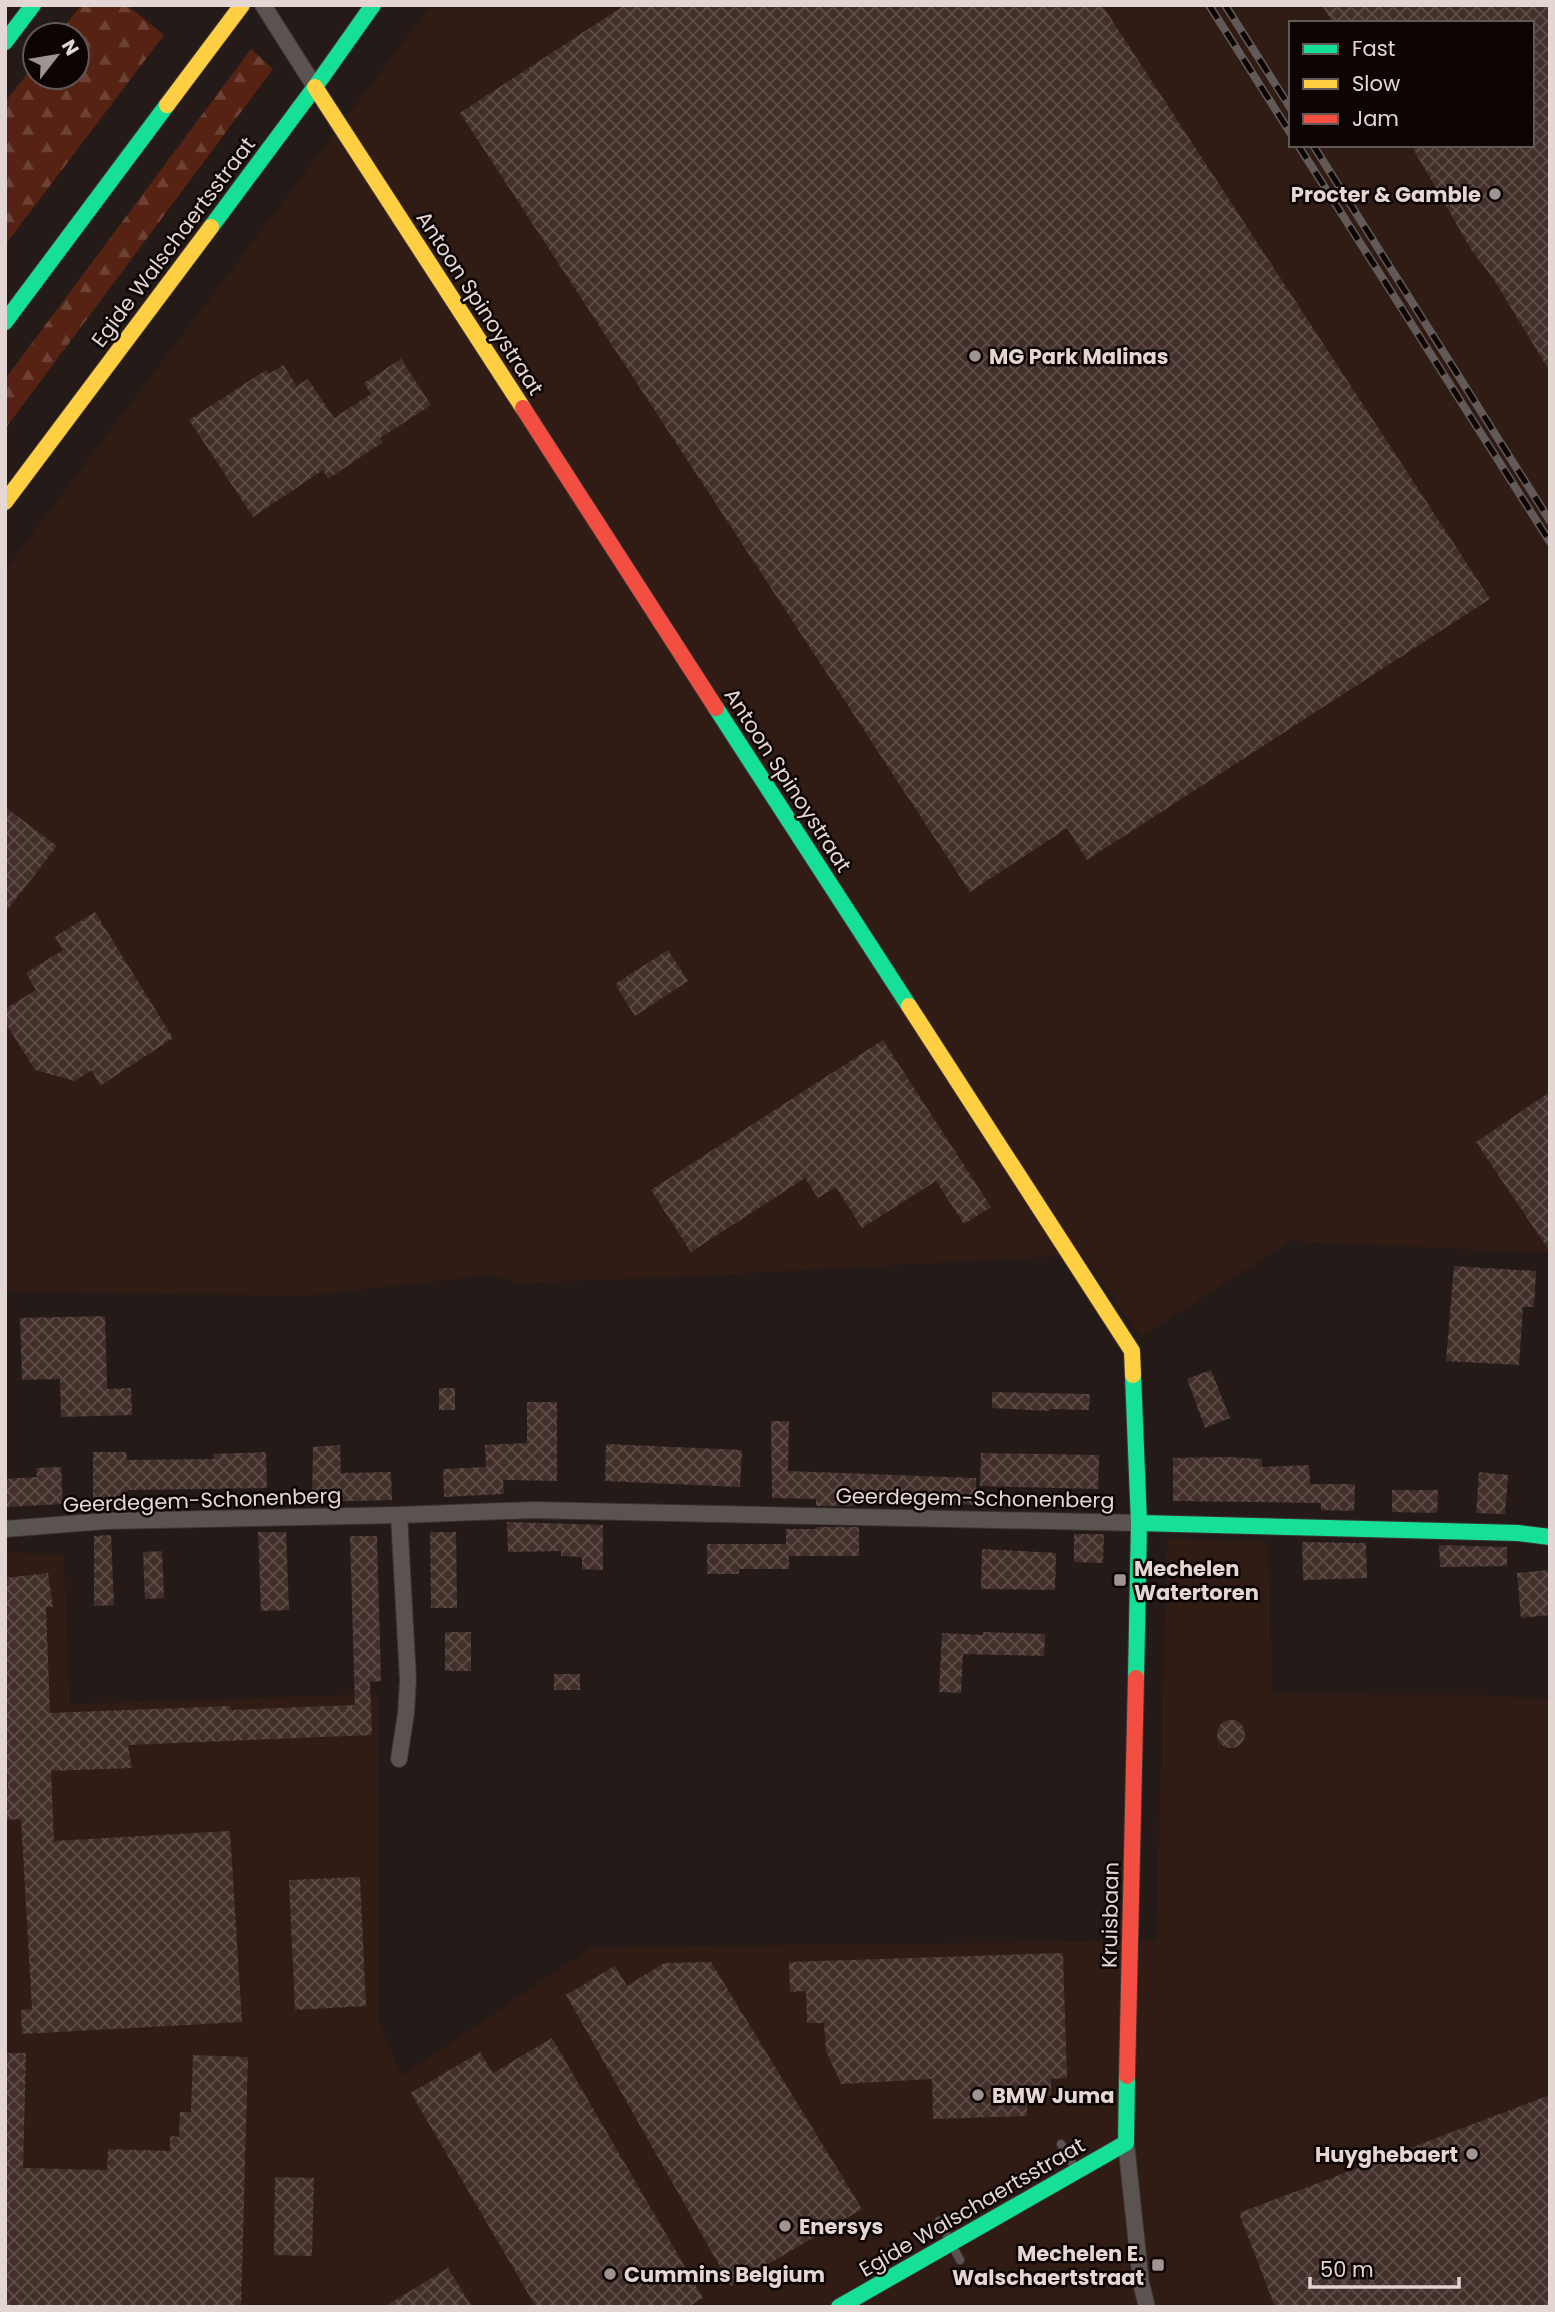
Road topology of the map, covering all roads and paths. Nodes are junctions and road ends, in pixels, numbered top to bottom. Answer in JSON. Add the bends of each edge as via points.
{"nodes":[{"id":1,"x":33,"y":5,"type":"edge"},
{"id":2,"x":263,"y":5,"type":"edge"},
{"id":3,"x":373,"y":5,"type":"edge"},
{"id":4,"x":237,"y":12,"type":"edge"},
{"id":5,"x":5,"y":42,"type":"edge"},
{"id":6,"x":315,"y":87,"type":"junction"},
{"id":7,"x":5,"y":322,"type":"edge"},
{"id":8,"x":5,"y":502,"type":"edge"},
{"id":9,"x":399,"y":1515,"type":"junction"},
{"id":10,"x":1139,"y":1523,"type":"junction"},
{"id":11,"x":5,"y":1530,"type":"edge"},
{"id":12,"x":1550,"y":1536,"type":"edge"},
{"id":13,"x":399,"y":1759,"type":"dead end"},
{"id":14,"x":1126,"y":2143,"type":"junction"},
{"id":15,"x":1061,"y":2144,"type":"dead end"},
{"id":16,"x":1077,"y":2172,"type":"junction"},
{"id":17,"x":939,"y":2221,"type":"dead end"},
{"id":18,"x":952,"y":2243,"type":"junction"},
{"id":19,"x":960,"y":2260,"type":"dead end"},
{"id":20,"x":839,"y":2307,"type":"edge"},
{"id":21,"x":1147,"y":2307,"type":"edge"}],
"edges":[{"from":1,"to":5,"type":"main road"},
{"from":2,"to":6,"type":"street"},
{"from":3,"to":6,"type":"main road","name":"Egide Walschaertsstraat"},
{"from":4,"to":7,"type":"main road"},
{"from":6,"to":8,"type":"main road","name":"Egide Walschaertsstraat"},
{"from":6,"to":10,"type":"main road","name":"Antoon Spinoystraat","via":[[1132,1351]]},
{"from":9,"to":10,"type":"street","name":"Geerdegem-Schonenberg","via":[[533,1510]]},
{"from":9,"to":11,"type":"street","name":"Geerdegem-Schonenberg","via":[[106,1521]]},
{"from":9,"to":13,"type":"street","via":[[408,1681]]},
{"from":10,"to":12,"type":"main road","name":"Geerdegem-Schonenberg"},
{"from":10,"to":14,"type":"main road","name":"Kruisbaan"},
{"from":14,"to":16,"type":"main road","name":"Egide Walschaertsstraat"},
{"from":14,"to":21,"type":"street","name":"Kruisbaan"},
{"from":15,"to":16,"type":"lane"},
{"from":16,"to":18,"type":"main road","name":"Egide Walschaertsstraat"},
{"from":17,"to":18,"type":"lane"},
{"from":18,"to":19,"type":"lane"},
{"from":18,"to":20,"type":"main road","name":"Egide Walschaertsstraat"}]}
